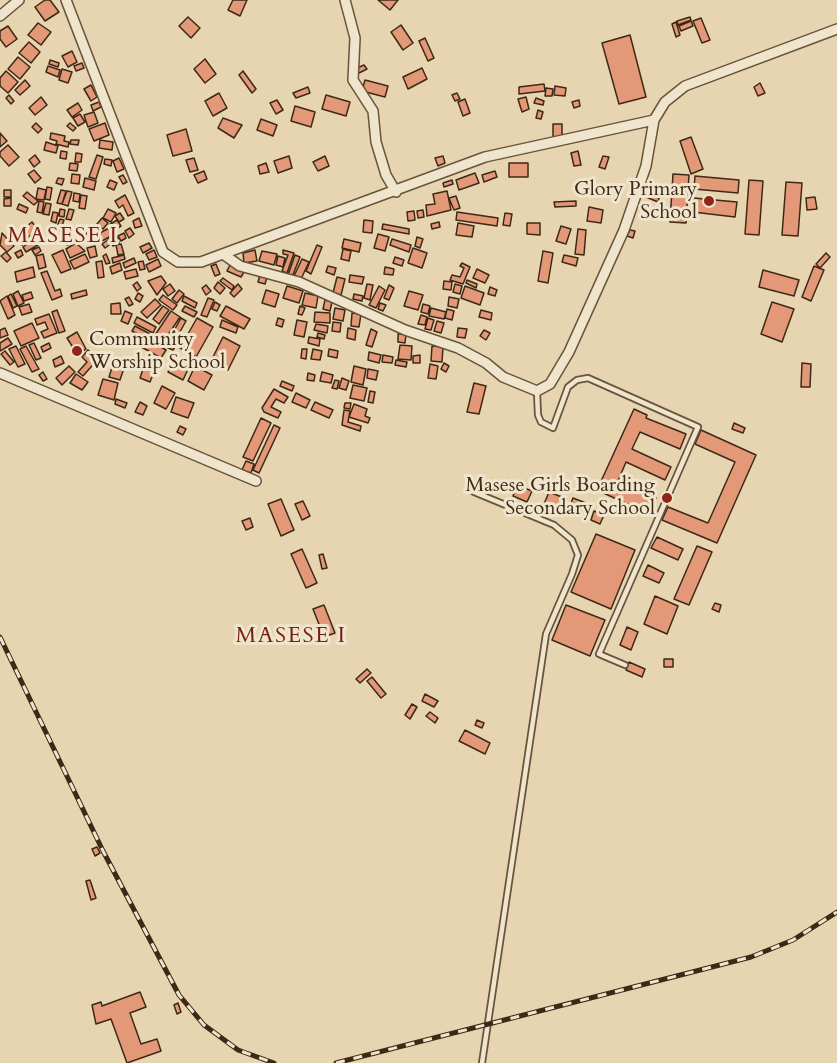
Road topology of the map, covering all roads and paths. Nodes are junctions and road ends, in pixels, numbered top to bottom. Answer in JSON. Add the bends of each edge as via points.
{"nodes":[{"id":1,"x":19,"y":0,"type":"edge"},
{"id":2,"x":66,"y":0,"type":"edge"},
{"id":3,"x":345,"y":0,"type":"edge"},
{"id":4,"x":0,"y":16,"type":"edge"},
{"id":5,"x":837,"y":29,"type":"edge"},
{"id":6,"x":654,"y":120,"type":"junction"},
{"id":7,"x":396,"y":192,"type":"junction"},
{"id":8,"x":223,"y":254,"type":"junction"},
{"id":9,"x":0,"y":373,"type":"edge"},
{"id":10,"x":537,"y":392,"type":"junction"},
{"id":11,"x":255,"y":481,"type":"dead end"},
{"id":12,"x":474,"y":492,"type":"dead end"},
{"id":13,"x":625,"y":664,"type":"dead end"},
{"id":14,"x":482,"y":1063,"type":"edge"}],
"edges":[{"from":1,"to":4,"type":"street"},
{"from":2,"to":8,"type":"street","via":[[163,252],[178,262],[190,263]]},
{"from":3,"to":7,"type":"street","via":[[355,38],[353,80],[373,111],[376,142]]},
{"from":5,"to":6,"type":"street","via":[[685,86],[664,102]]},
{"from":6,"to":7,"type":"street","via":[[499,153]]},
{"from":6,"to":10,"type":"street","via":[[643,176],[624,230],[569,352],[550,384]]},
{"from":7,"to":8,"type":"street"},
{"from":8,"to":10,"type":"street","via":[[246,268],[299,282],[405,330],[458,348],[503,377]]},
{"from":9,"to":11,"type":"street"},
{"from":10,"to":13,"type":"lane","via":[[541,422],[553,428],[568,387],[588,378],[698,427],[598,654]]},
{"from":12,"to":14,"type":"lane","via":[[554,525],[572,540],[578,555],[546,634]]}]}
